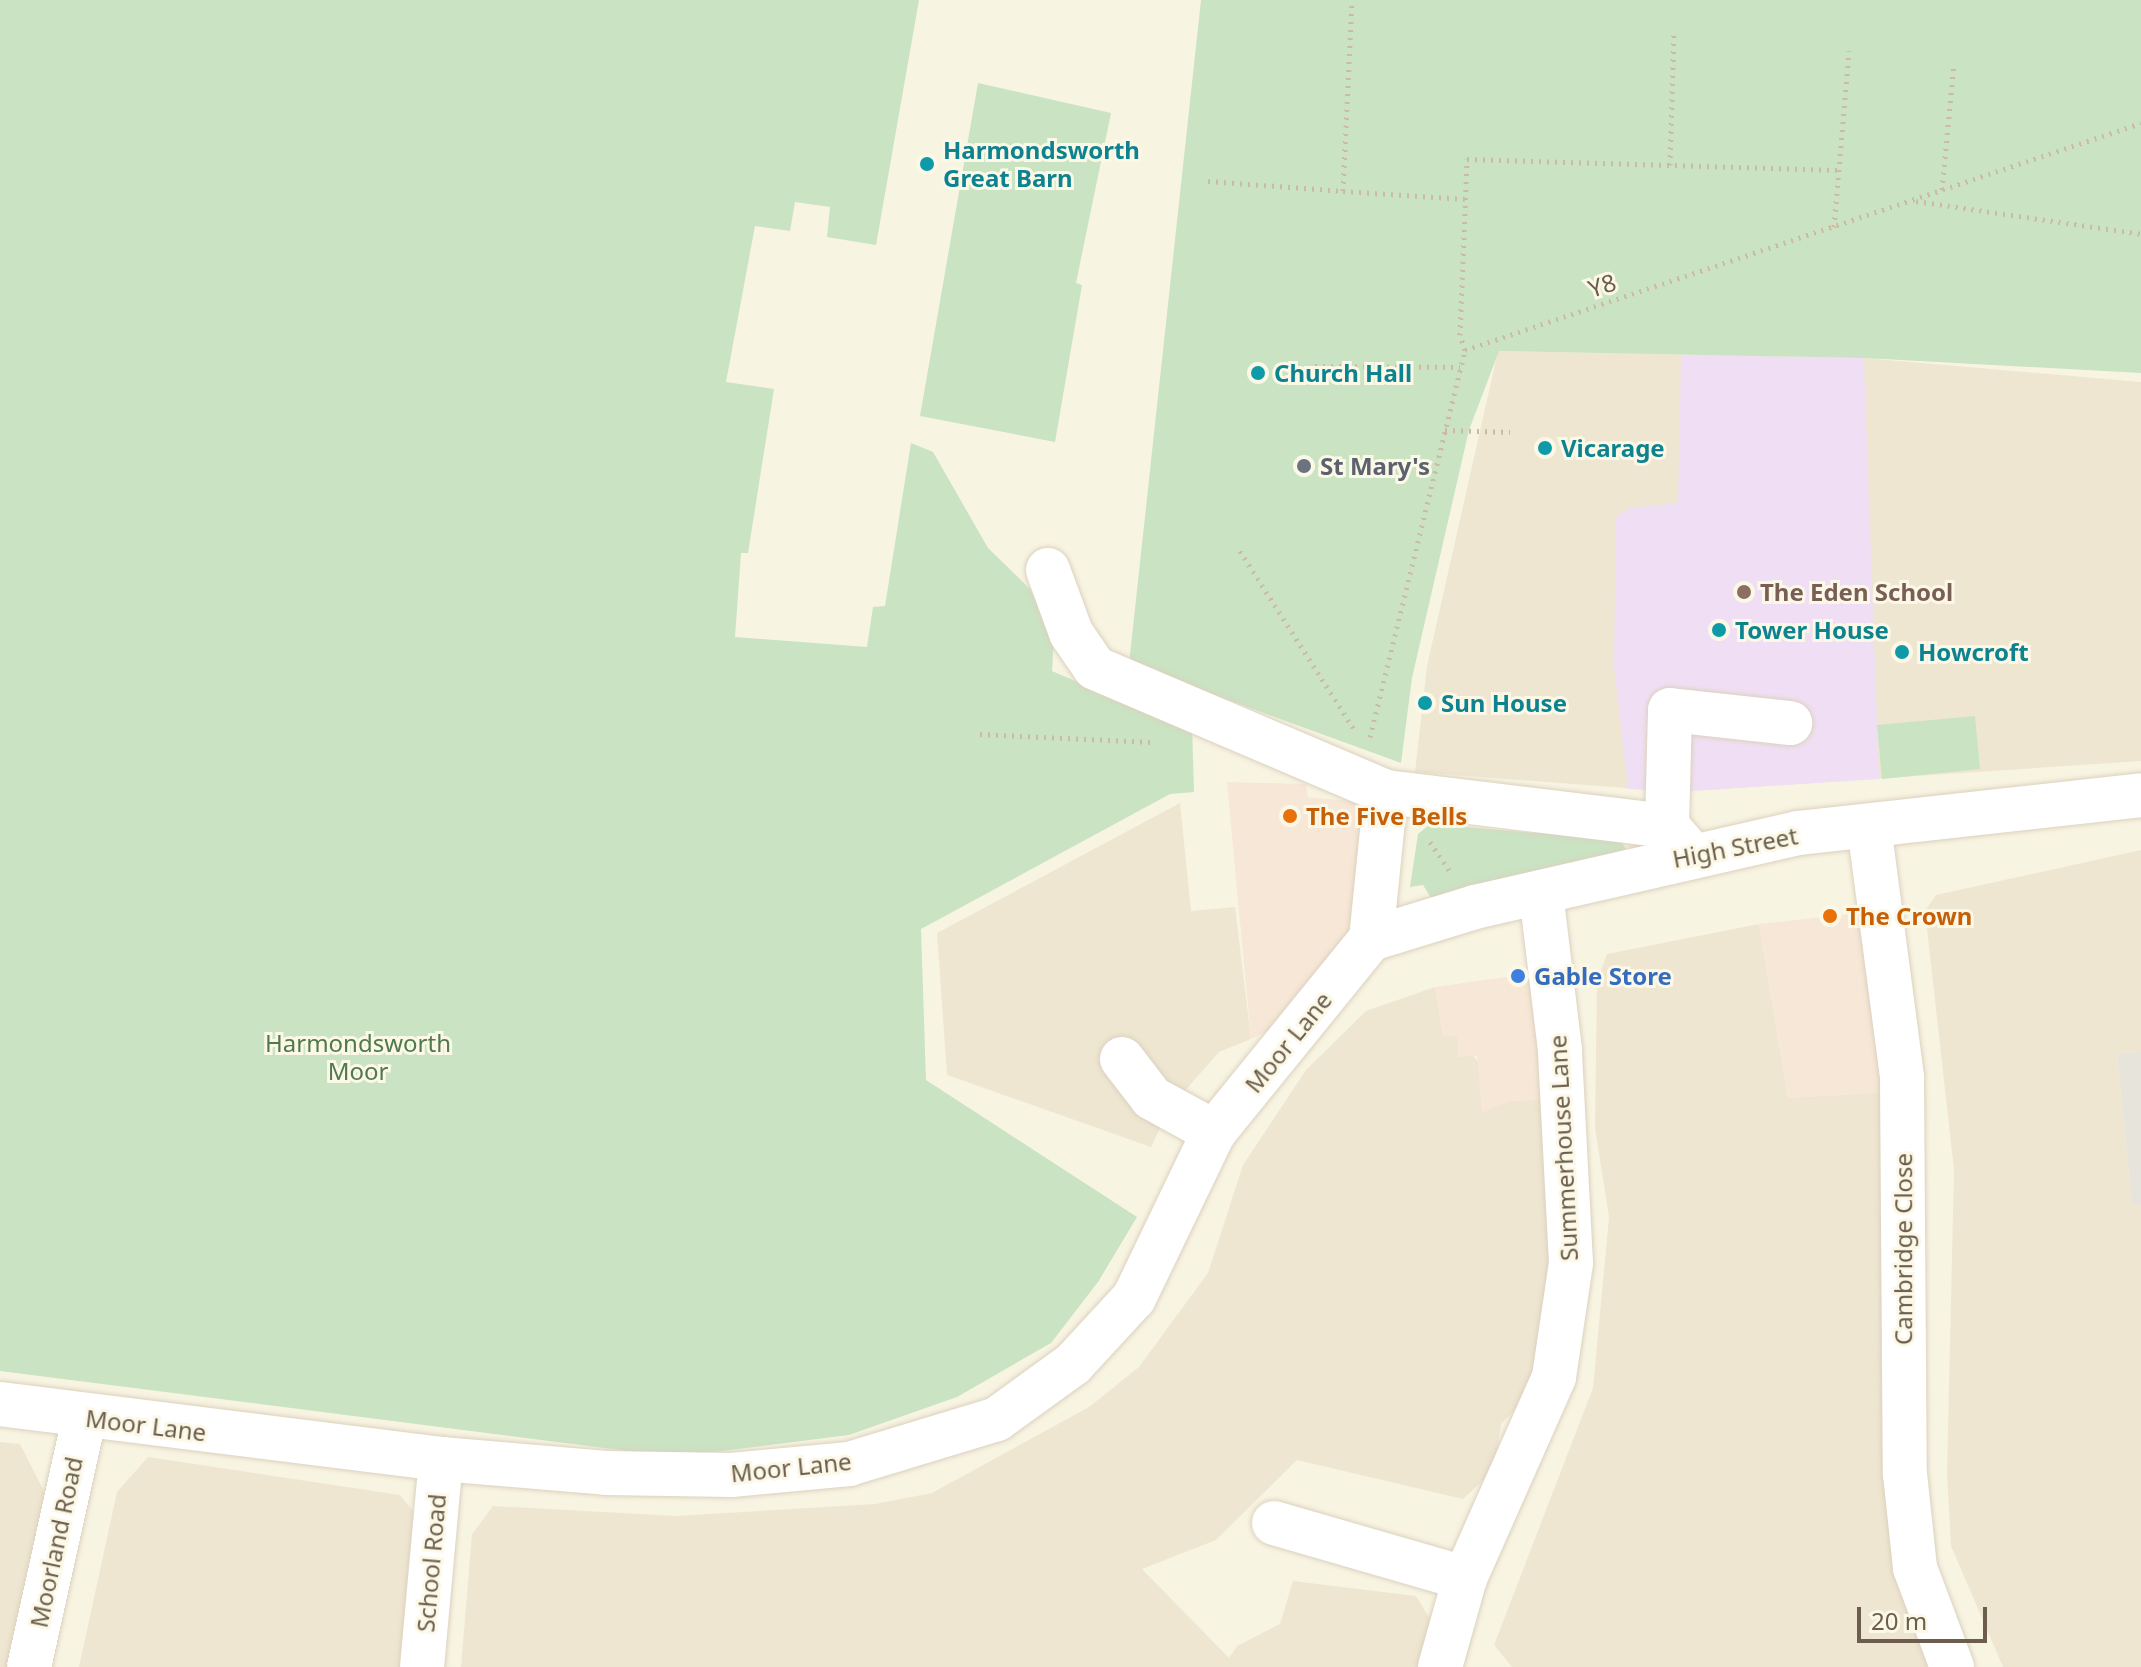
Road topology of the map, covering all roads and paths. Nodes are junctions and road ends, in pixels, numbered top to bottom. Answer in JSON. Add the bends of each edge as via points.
{"nodes":[{"id":1,"x":1352,"y":0,"type":"edge"},
{"id":2,"x":1674,"y":31,"type":"dead end"},
{"id":3,"x":1849,"y":51,"type":"dead end"},
{"id":4,"x":1954,"y":63,"type":"dead end"},
{"id":5,"x":2141,"y":123,"type":"edge"},
{"id":6,"x":1670,"y":165,"type":"junction"},
{"id":7,"x":1837,"y":170,"type":"junction"},
{"id":8,"x":1208,"y":181,"type":"dead end"},
{"id":9,"x":1942,"y":190,"type":"junction"},
{"id":10,"x":1343,"y":191,"type":"junction"},
{"id":11,"x":1465,"y":199,"type":"junction"},
{"id":12,"x":1912,"y":200,"type":"junction"},
{"id":13,"x":1834,"y":227,"type":"junction"},
{"id":14,"x":2141,"y":234,"type":"edge"},
{"id":15,"x":1465,"y":350,"type":"junction"},
{"id":16,"x":1315,"y":366,"type":"dead end"},
{"id":17,"x":1460,"y":367,"type":"junction"},
{"id":18,"x":1445,"y":430,"type":"junction"},
{"id":19,"x":1510,"y":432,"type":"dead end"},
{"id":20,"x":1240,"y":551,"type":"dead end"},
{"id":21,"x":1048,"y":570,"type":"dead end"},
{"id":22,"x":1790,"y":723,"type":"dead end"},
{"id":23,"x":980,"y":734,"type":"dead end"},
{"id":24,"x":1166,"y":743,"type":"dead end"},
{"id":25,"x":1391,"y":793,"type":"junction"},
{"id":26,"x":2141,"y":795,"type":"edge"},
{"id":27,"x":1869,"y":826,"type":"junction"},
{"id":28,"x":1679,"y":840,"type":"junction"},
{"id":29,"x":1541,"y":892,"type":"junction"},
{"id":30,"x":1475,"y":907,"type":"junction"},
{"id":31,"x":1361,"y":952,"type":"junction"},
{"id":32,"x":1122,"y":1059,"type":"dead end"},
{"id":33,"x":1214,"y":1132,"type":"junction"},
{"id":34,"x":0,"y":1404,"type":"edge"},
{"id":35,"x":84,"y":1418,"type":"junction"},
{"id":36,"x":441,"y":1459,"type":"junction"},
{"id":37,"x":1274,"y":1523,"type":"dead end"},
{"id":38,"x":1465,"y":1578,"type":"junction"},
{"id":39,"x":29,"y":1667,"type":"edge"},
{"id":40,"x":422,"y":1667,"type":"edge"},
{"id":41,"x":1440,"y":1667,"type":"edge"},
{"id":42,"x":1952,"y":1667,"type":"edge"}],
"edges":[{"from":1,"to":10,"type":"path"},
{"from":2,"to":6,"type":"path"},
{"from":3,"to":7,"type":"path"},
{"from":4,"to":9,"type":"path"},
{"from":5,"to":9,"type":"path","name":"Y8"},
{"from":6,"to":7,"type":"path"},
{"from":6,"to":11,"type":"path","via":[[1467,159]]},
{"from":7,"to":13,"type":"path"},
{"from":8,"to":10,"type":"path"},
{"from":9,"to":12,"type":"path","name":"Y8"},
{"from":10,"to":11,"type":"path"},
{"from":11,"to":15,"type":"path","via":[[1460,335]]},
{"from":12,"to":13,"type":"path","name":"Y8"},
{"from":12,"to":14,"type":"path"},
{"from":13,"to":15,"type":"path","name":"Y8"},
{"from":15,"to":17,"type":"path"},
{"from":16,"to":17,"type":"path"},
{"from":17,"to":18,"type":"path"},
{"from":18,"to":19,"type":"path"},
{"from":18,"to":20,"type":"path","via":[[1367,750]]},
{"from":21,"to":25,"type":"street","via":[[1071,633],[1095,668]]},
{"from":22,"to":28,"type":"street","via":[[1670,710]]},
{"from":23,"to":24,"type":"path"},
{"from":25,"to":28,"type":"street"},
{"from":25,"to":30,"type":"path"},
{"from":25,"to":31,"type":"street"},
{"from":26,"to":27,"type":"street","name":"High Street"},
{"from":27,"to":28,"type":"street","name":"High Street"},
{"from":27,"to":42,"type":"street","name":"Cambridge Close","via":[[1902,1077],[1905,1474],[1915,1568]]},
{"from":28,"to":29,"type":"street","name":"High Street"},
{"from":29,"to":30,"type":"street","name":"High Street"},
{"from":29,"to":38,"type":"street","name":"Summerhouse Lane","via":[[1560,1050],[1571,1263],[1554,1377]]},
{"from":30,"to":31,"type":"street","name":"High Street"},
{"from":31,"to":33,"type":"street","name":"Moor Lane"},
{"from":32,"to":33,"type":"street","via":[[1152,1098]]},
{"from":33,"to":36,"type":"street","name":"Moor Lane","via":[[1134,1298],[1073,1364],[997,1419],[849,1464],[731,1475],[606,1473]]},
{"from":34,"to":35,"type":"street","name":"Moor Lane"},
{"from":35,"to":36,"type":"street","name":"Moor Lane"},
{"from":35,"to":39,"type":"street","name":"Moorland Road"},
{"from":36,"to":40,"type":"street","name":"School Road"},
{"from":37,"to":38,"type":"street"},
{"from":38,"to":41,"type":"street","name":"Summerhouse Lane"}]}
